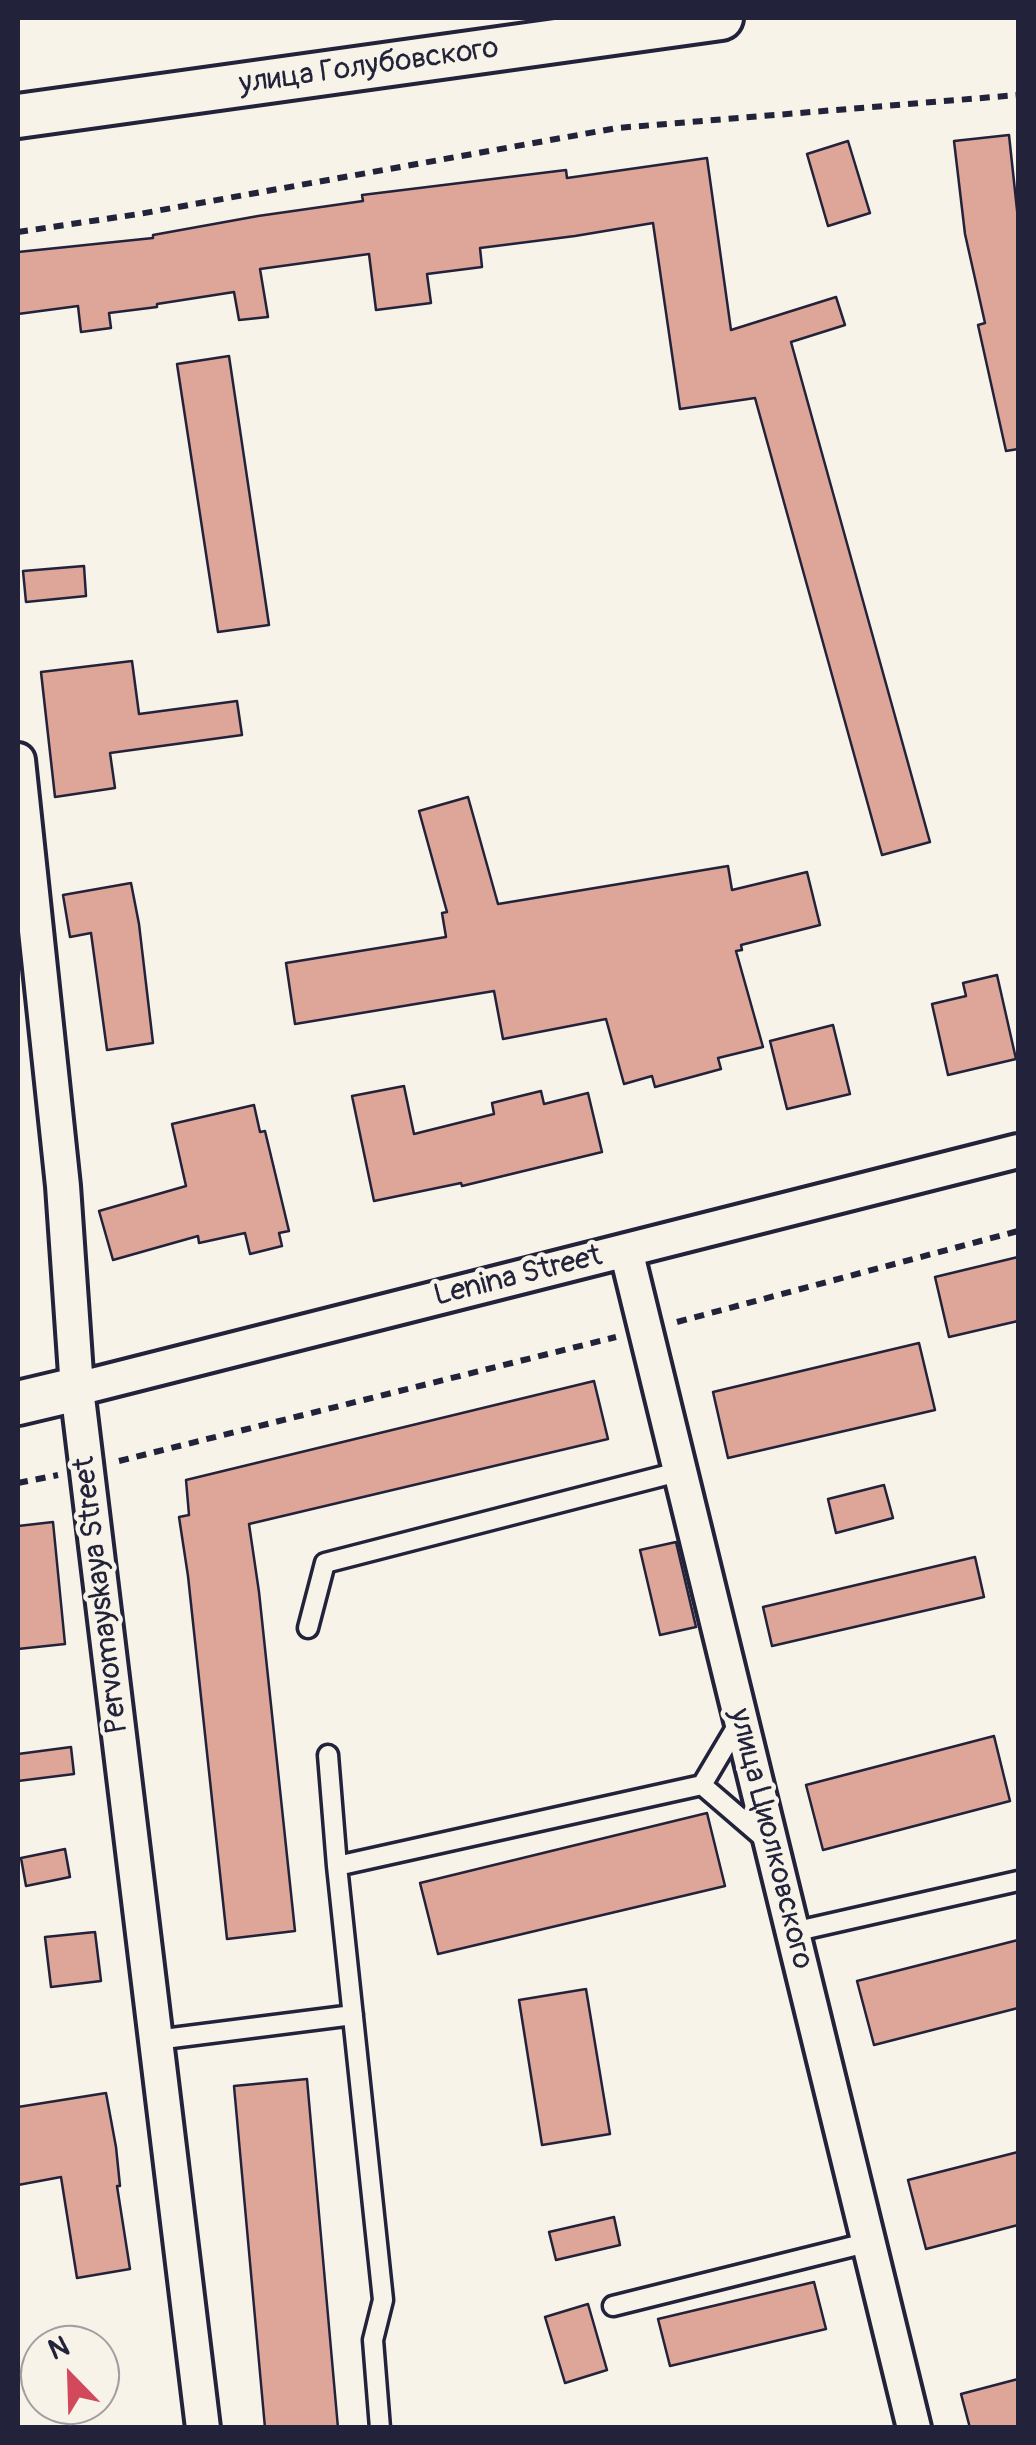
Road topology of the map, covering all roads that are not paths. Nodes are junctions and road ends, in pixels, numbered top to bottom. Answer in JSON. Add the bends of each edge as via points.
{"nodes":[{"id":1,"x":721,"y":18,"type":"edge"},
{"id":2,"x":18,"y":116,"type":"edge"},
{"id":3,"x":18,"y":760,"type":"edge"},
{"id":4,"x":1018,"y":1151,"type":"edge"},
{"id":5,"x":626,"y":1250,"type":"junction"},
{"id":6,"x":76,"y":1389,"type":"junction"},
{"id":7,"x":18,"y":1404,"type":"edge"},
{"id":8,"x":682,"y":1471,"type":"junction"},
{"id":9,"x":308,"y":1628,"type":"dead end"},
{"id":10,"x":740,"y":1721,"type":"junction"},
{"id":11,"x":328,"y":1755,"type":"dead end"},
{"id":12,"x":702,"y":1784,"type":"junction"},
{"id":13,"x":771,"y":1845,"type":"junction"},
{"id":14,"x":336,"y":1866,"type":"junction"},
{"id":15,"x":1018,"y":1881,"type":"edge"},
{"id":16,"x":793,"y":1932,"type":"junction"},
{"id":17,"x":352,"y":2015,"type":"junction"},
{"id":18,"x":156,"y":2040,"type":"junction"},
{"id":19,"x":870,"y":2242,"type":"junction"},
{"id":20,"x":612,"y":2306,"type":"dead end"},
{"id":21,"x":203,"y":2428,"type":"edge"},
{"id":22,"x":380,"y":2428,"type":"edge"},
{"id":23,"x":914,"y":2428,"type":"edge"}],
"edges":[{"from":1,"to":2,"type":"street","name":"улица Голубовского"},
{"from":3,"to":6,"type":"street","name":"Pervomayskaya Street","via":[[63,1186]]},
{"from":4,"to":5,"type":"street","name":"Lenina Street"},
{"from":5,"to":6,"type":"street","name":"Lenina Street"},
{"from":5,"to":8,"type":"street","name":"улица Циолковского"},
{"from":6,"to":7,"type":"street","name":"Lenina Street"},
{"from":6,"to":18,"type":"street","name":"Pervomayskaya Street"},
{"from":8,"to":9,"type":"lane","via":[[325,1562]]},
{"from":8,"to":10,"type":"street","name":"улица Циолковского"},
{"from":10,"to":12,"type":"lane"},
{"from":10,"to":13,"type":"street","name":"улица Циолковского"},
{"from":11,"to":14,"type":"lane"},
{"from":12,"to":13,"type":"lane"},
{"from":12,"to":14,"type":"lane"},
{"from":13,"to":16,"type":"street","name":"улица Циолковского"},
{"from":14,"to":17,"type":"lane"},
{"from":15,"to":16,"type":"lane"},
{"from":16,"to":19,"type":"street","name":"улица Циолковского"},
{"from":17,"to":18,"type":"lane"},
{"from":17,"to":22,"type":"lane","via":[[383,2300],[373,2340]]},
{"from":18,"to":21,"type":"street","name":"Pervomayskaya Street"},
{"from":19,"to":20,"type":"lane"},
{"from":19,"to":23,"type":"street","name":"улица Циолковского"}]}
